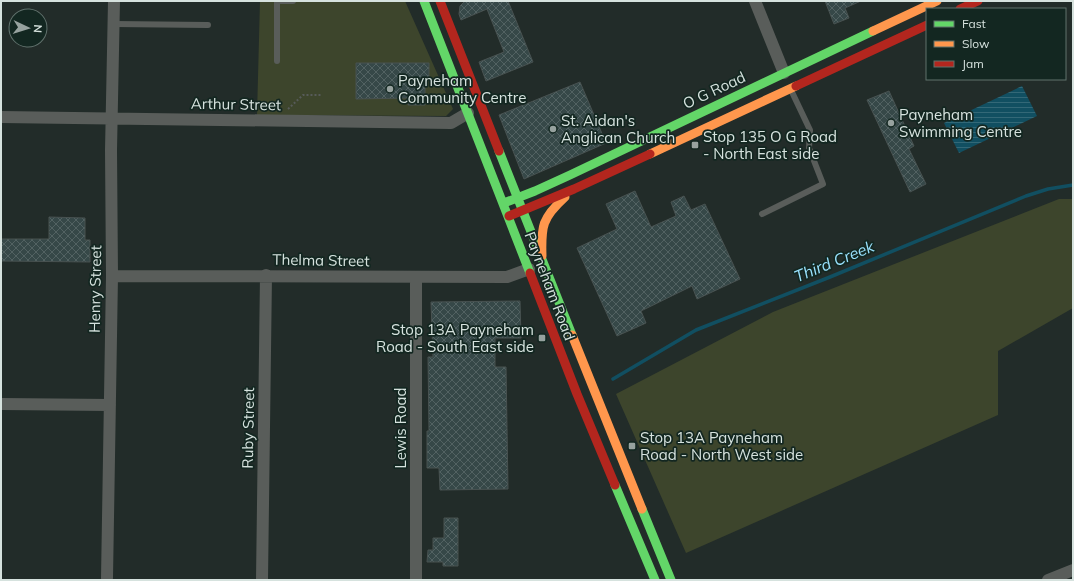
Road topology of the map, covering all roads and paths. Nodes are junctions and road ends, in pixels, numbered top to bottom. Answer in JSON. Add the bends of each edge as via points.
{"nodes":[{"id":1,"x":114,"y":1,"type":"edge"},
{"id":2,"x":293,"y":1,"type":"edge"},
{"id":3,"x":424,"y":1,"type":"edge"},
{"id":4,"x":441,"y":1,"type":"edge"},
{"id":5,"x":755,"y":1,"type":"edge"},
{"id":6,"x":937,"y":1,"type":"edge"},
{"id":7,"x":978,"y":1,"type":"edge"},
{"id":8,"x":962,"y":8,"type":"edge"},
{"id":9,"x":114,"y":24,"type":"junction"},
{"id":10,"x":926,"y":24,"type":"edge"},
{"id":11,"x":208,"y":25,"type":"dead end"},
{"id":12,"x":276,"y":61,"type":"dead end"},
{"id":13,"x":784,"y":73,"type":"junction"},
{"id":14,"x":790,"y":88,"type":"junction"},
{"id":15,"x":321,"y":95,"type":"dead end"},
{"id":16,"x":286,"y":112,"type":"dead end"},
{"id":17,"x":468,"y":113,"type":"junction"},
{"id":18,"x":1,"y":118,"type":"edge"},
{"id":19,"x":112,"y":118,"type":"junction"},
{"id":20,"x":574,"y":189,"type":"junction"},
{"id":21,"x":517,"y":197,"type":"junction"},
{"id":22,"x":503,"y":203,"type":"junction"},
{"id":23,"x":522,"y":211,"type":"junction"},
{"id":24,"x":762,"y":214,"type":"dead end"},
{"id":25,"x":508,"y":216,"type":"junction"},
{"id":26,"x":542,"y":261,"type":"junction"},
{"id":27,"x":529,"y":269,"type":"junction"},
{"id":28,"x":112,"y":276,"type":"junction"},
{"id":29,"x":266,"y":276,"type":"junction"},
{"id":30,"x":416,"y":277,"type":"junction"},
{"id":31,"x":1,"y":404,"type":"edge"},
{"id":32,"x":110,"y":405,"type":"junction"},
{"id":33,"x":1073,"y":570,"type":"edge"},
{"id":34,"x":669,"y":576,"type":"edge"},
{"id":35,"x":108,"y":579,"type":"edge"},
{"id":36,"x":262,"y":580,"type":"edge"},
{"id":37,"x":416,"y":580,"type":"edge"},
{"id":38,"x":654,"y":580,"type":"edge"},
{"id":39,"x":1048,"y":580,"type":"edge"}],
"edges":[{"from":1,"to":9,"type":"street","name":"Henry Street"},
{"from":2,"to":12,"type":"lane","via":[[277,1]]},
{"from":3,"to":17,"type":"main road","name":"Payneham Road"},
{"from":4,"to":21,"type":"main road","name":"Payneham Road"},
{"from":5,"to":13,"type":"street"},
{"from":6,"to":13,"type":"main road","name":"O G Road"},
{"from":7,"to":8,"type":"main road"},
{"from":9,"to":11,"type":"lane"},
{"from":9,"to":19,"type":"street","name":"Henry Street"},
{"from":10,"to":14,"type":"main road","name":"O G Road"},
{"from":13,"to":14,"type":"main road"},
{"from":13,"to":21,"type":"main road","name":"O G Road","via":[[570,175]]},
{"from":14,"to":20,"type":"main road","name":"O G Road"},
{"from":14,"to":24,"type":"lane","via":[[810,130],[809,148],[823,184]]},
{"from":15,"to":16,"type":"path","via":[[303,94]]},
{"from":17,"to":19,"type":"street","name":"Arthur Street","via":[[451,123]]},
{"from":17,"to":22,"type":"main road","name":"Payneham Road"},
{"from":18,"to":19,"type":"street","name":"Arthur Street"},
{"from":19,"to":28,"type":"street","name":"Henry Street"},
{"from":20,"to":23,"type":"main road","name":"O G Road"},
{"from":20,"to":26,"type":"main road","via":[[552,208],[545,219]]},
{"from":21,"to":22,"type":"main road","name":"O G Road"},
{"from":21,"to":23,"type":"main road","name":"Payneham Road"},
{"from":22,"to":25,"type":"main road","name":"Payneham Road"},
{"from":23,"to":25,"type":"main road","name":"O G Road"},
{"from":23,"to":26,"type":"main road","name":"Payneham Road"},
{"from":25,"to":27,"type":"main road","name":"Payneham Road"},
{"from":26,"to":34,"type":"main road","name":"Payneham Road"},
{"from":27,"to":30,"type":"street","name":"Thelma Street","via":[[507,276]]},
{"from":27,"to":38,"type":"main road","name":"Payneham Road","via":[[577,394]]},
{"from":28,"to":29,"type":"street","name":"Thelma Street"},
{"from":28,"to":32,"type":"street","name":"Henry Street"},
{"from":29,"to":30,"type":"street","name":"Thelma Street"},
{"from":29,"to":36,"type":"street","name":"Ruby Street"},
{"from":30,"to":37,"type":"street","name":"Lewis Road"},
{"from":31,"to":32,"type":"street"},
{"from":32,"to":35,"type":"street","name":"Henry Street"},
{"from":33,"to":39,"type":"street"},
{"from":34,"to":38,"type":"street"}]}
